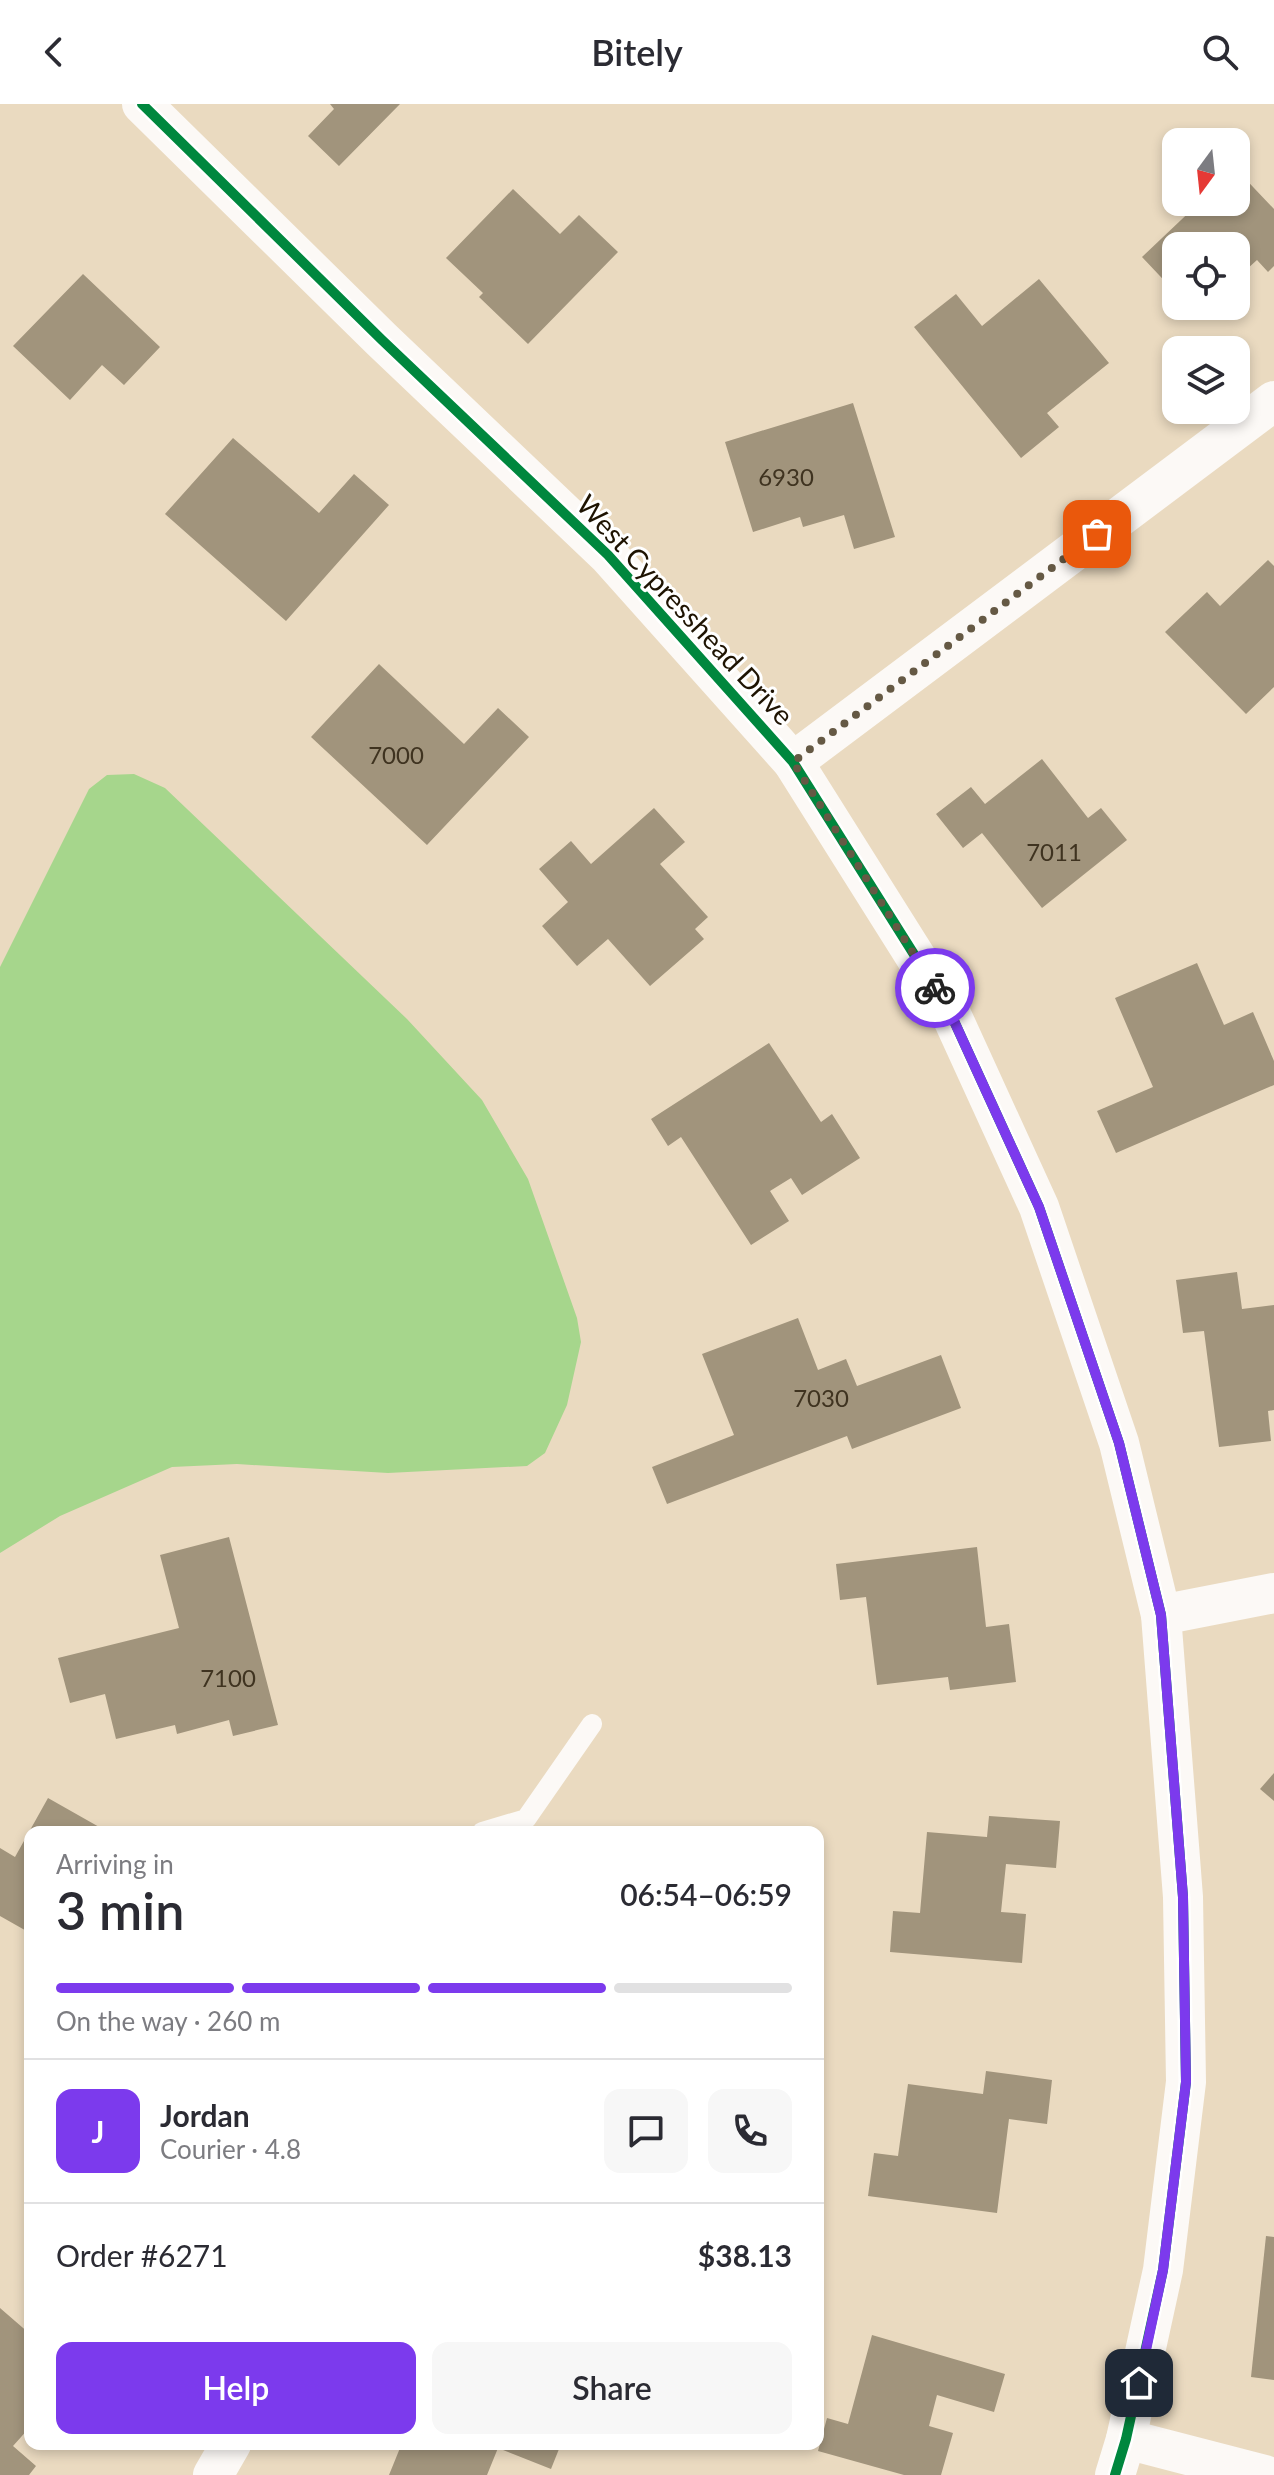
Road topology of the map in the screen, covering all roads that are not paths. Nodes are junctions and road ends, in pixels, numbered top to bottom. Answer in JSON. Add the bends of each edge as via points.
{"nodes":[{"id":1,"x":142,"y":104,"type":"edge"},
{"id":2,"x":1274,"y":401,"type":"edge"},
{"id":3,"x":793,"y":762,"type":"junction"},
{"id":4,"x":1274,"y":1593,"type":"edge"},
{"id":5,"x":1161,"y":1615,"type":"junction"},
{"id":6,"x":592,"y":1724,"type":"dead end"},
{"id":7,"x":502,"y":1826,"type":"edge"},
{"id":8,"x":228,"y":2450,"type":"edge"},
{"id":9,"x":1121,"y":2457,"type":"edge"},
{"id":10,"x":213,"y":2475,"type":"edge"},
{"id":11,"x":1265,"y":2475,"type":"edge"}],
"edges":[{"from":1,"to":3,"type":"street","name":"West Cypresshead Drive","via":[[608,555]]},
{"from":2,"to":3,"type":"street"},
{"from":3,"to":5,"type":"street","name":"West Cypresshead Drive","via":[[949,1010],[1039,1207],[1119,1443]]},
{"from":4,"to":5,"type":"street"},
{"from":5,"to":9,"type":"street","name":"West Cypresshead Drive","via":[[1183,1897],[1186,2082],[1163,2270]]},
{"from":6,"to":7,"type":"lane","via":[[526,1819]]},
{"from":8,"to":10,"type":"street"},
{"from":9,"to":11,"type":"street"}]}
